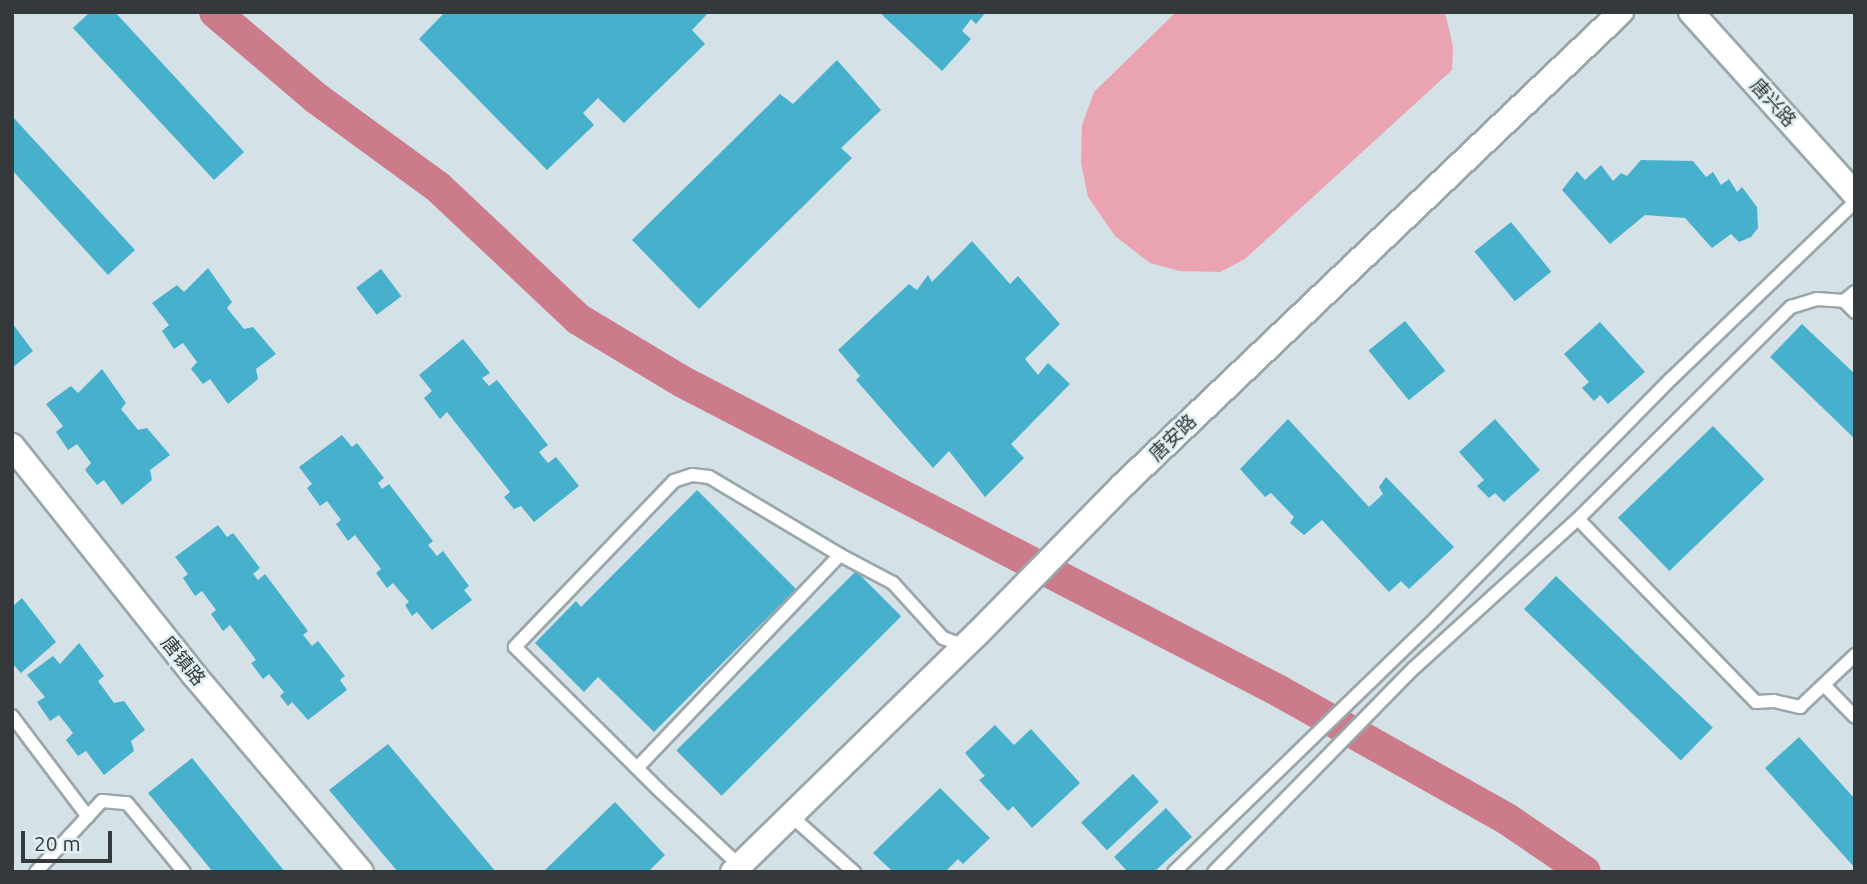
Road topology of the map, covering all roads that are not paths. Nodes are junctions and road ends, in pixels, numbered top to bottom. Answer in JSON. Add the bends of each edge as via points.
{"nodes":[{"id":1,"x":1621,"y":12,"type":"edge"},
{"id":2,"x":1691,"y":12,"type":"edge"},
{"id":3,"x":1855,"y":194,"type":"edge"},
{"id":4,"x":1855,"y":202,"type":"edge"},
{"id":5,"x":1855,"y":292,"type":"edge"},
{"id":6,"x":1844,"y":301,"type":"junction"},
{"id":7,"x":1855,"y":312,"type":"edge"},
{"id":8,"x":12,"y":446,"type":"edge"},
{"id":9,"x":1578,"y":519,"type":"junction"},
{"id":10,"x":840,"y":555,"type":"junction"},
{"id":11,"x":970,"y":639,"type":"junction"},
{"id":12,"x":1855,"y":656,"type":"edge"},
{"id":13,"x":1825,"y":686,"type":"junction"},
{"id":14,"x":12,"y":716,"type":"edge"},
{"id":15,"x":1855,"y":717,"type":"edge"},
{"id":16,"x":637,"y":768,"type":"junction"},
{"id":17,"x":789,"y":815,"type":"junction"},
{"id":18,"x":88,"y":817,"type":"junction"},
{"id":19,"x":736,"y":868,"type":"edge"},
{"id":20,"x":36,"y":872,"type":"edge"},
{"id":21,"x":184,"y":872,"type":"edge"},
{"id":22,"x":360,"y":872,"type":"edge"},
{"id":23,"x":854,"y":872,"type":"edge"},
{"id":24,"x":1174,"y":872,"type":"edge"},
{"id":25,"x":1214,"y":872,"type":"edge"}],
"edges":[{"from":1,"to":11,"type":"street","name":"唐安路","via":[[1123,485]]},
{"from":2,"to":3,"type":"street","name":"唐兴路"},
{"from":4,"to":24,"type":"lane"},
{"from":5,"to":6,"type":"lane"},
{"from":6,"to":7,"type":"lane"},
{"from":6,"to":9,"type":"lane","via":[[1817,299],[1791,307]]},
{"from":8,"to":22,"type":"street","name":"唐镇路","via":[[194,675]]},
{"from":9,"to":13,"type":"lane","via":[[1756,702],[1801,707]]},
{"from":9,"to":25,"type":"lane","via":[[1414,668]]},
{"from":10,"to":11,"type":"lane","via":[[893,583],[943,638]]},
{"from":10,"to":16,"type":"lane"},
{"from":10,"to":16,"type":"lane","via":[[709,477],[692,475],[674,481],[515,647]]},
{"from":11,"to":17,"type":"street","name":"唐安路"},
{"from":12,"to":13,"type":"lane"},
{"from":13,"to":15,"type":"lane"},
{"from":14,"to":18,"type":"lane"},
{"from":16,"to":19,"type":"lane"},
{"from":17,"to":19,"type":"street","name":"唐安路"},
{"from":17,"to":23,"type":"lane"},
{"from":18,"to":20,"type":"lane"},
{"from":18,"to":21,"type":"lane","via":[[102,801],[127,803]]}]}
